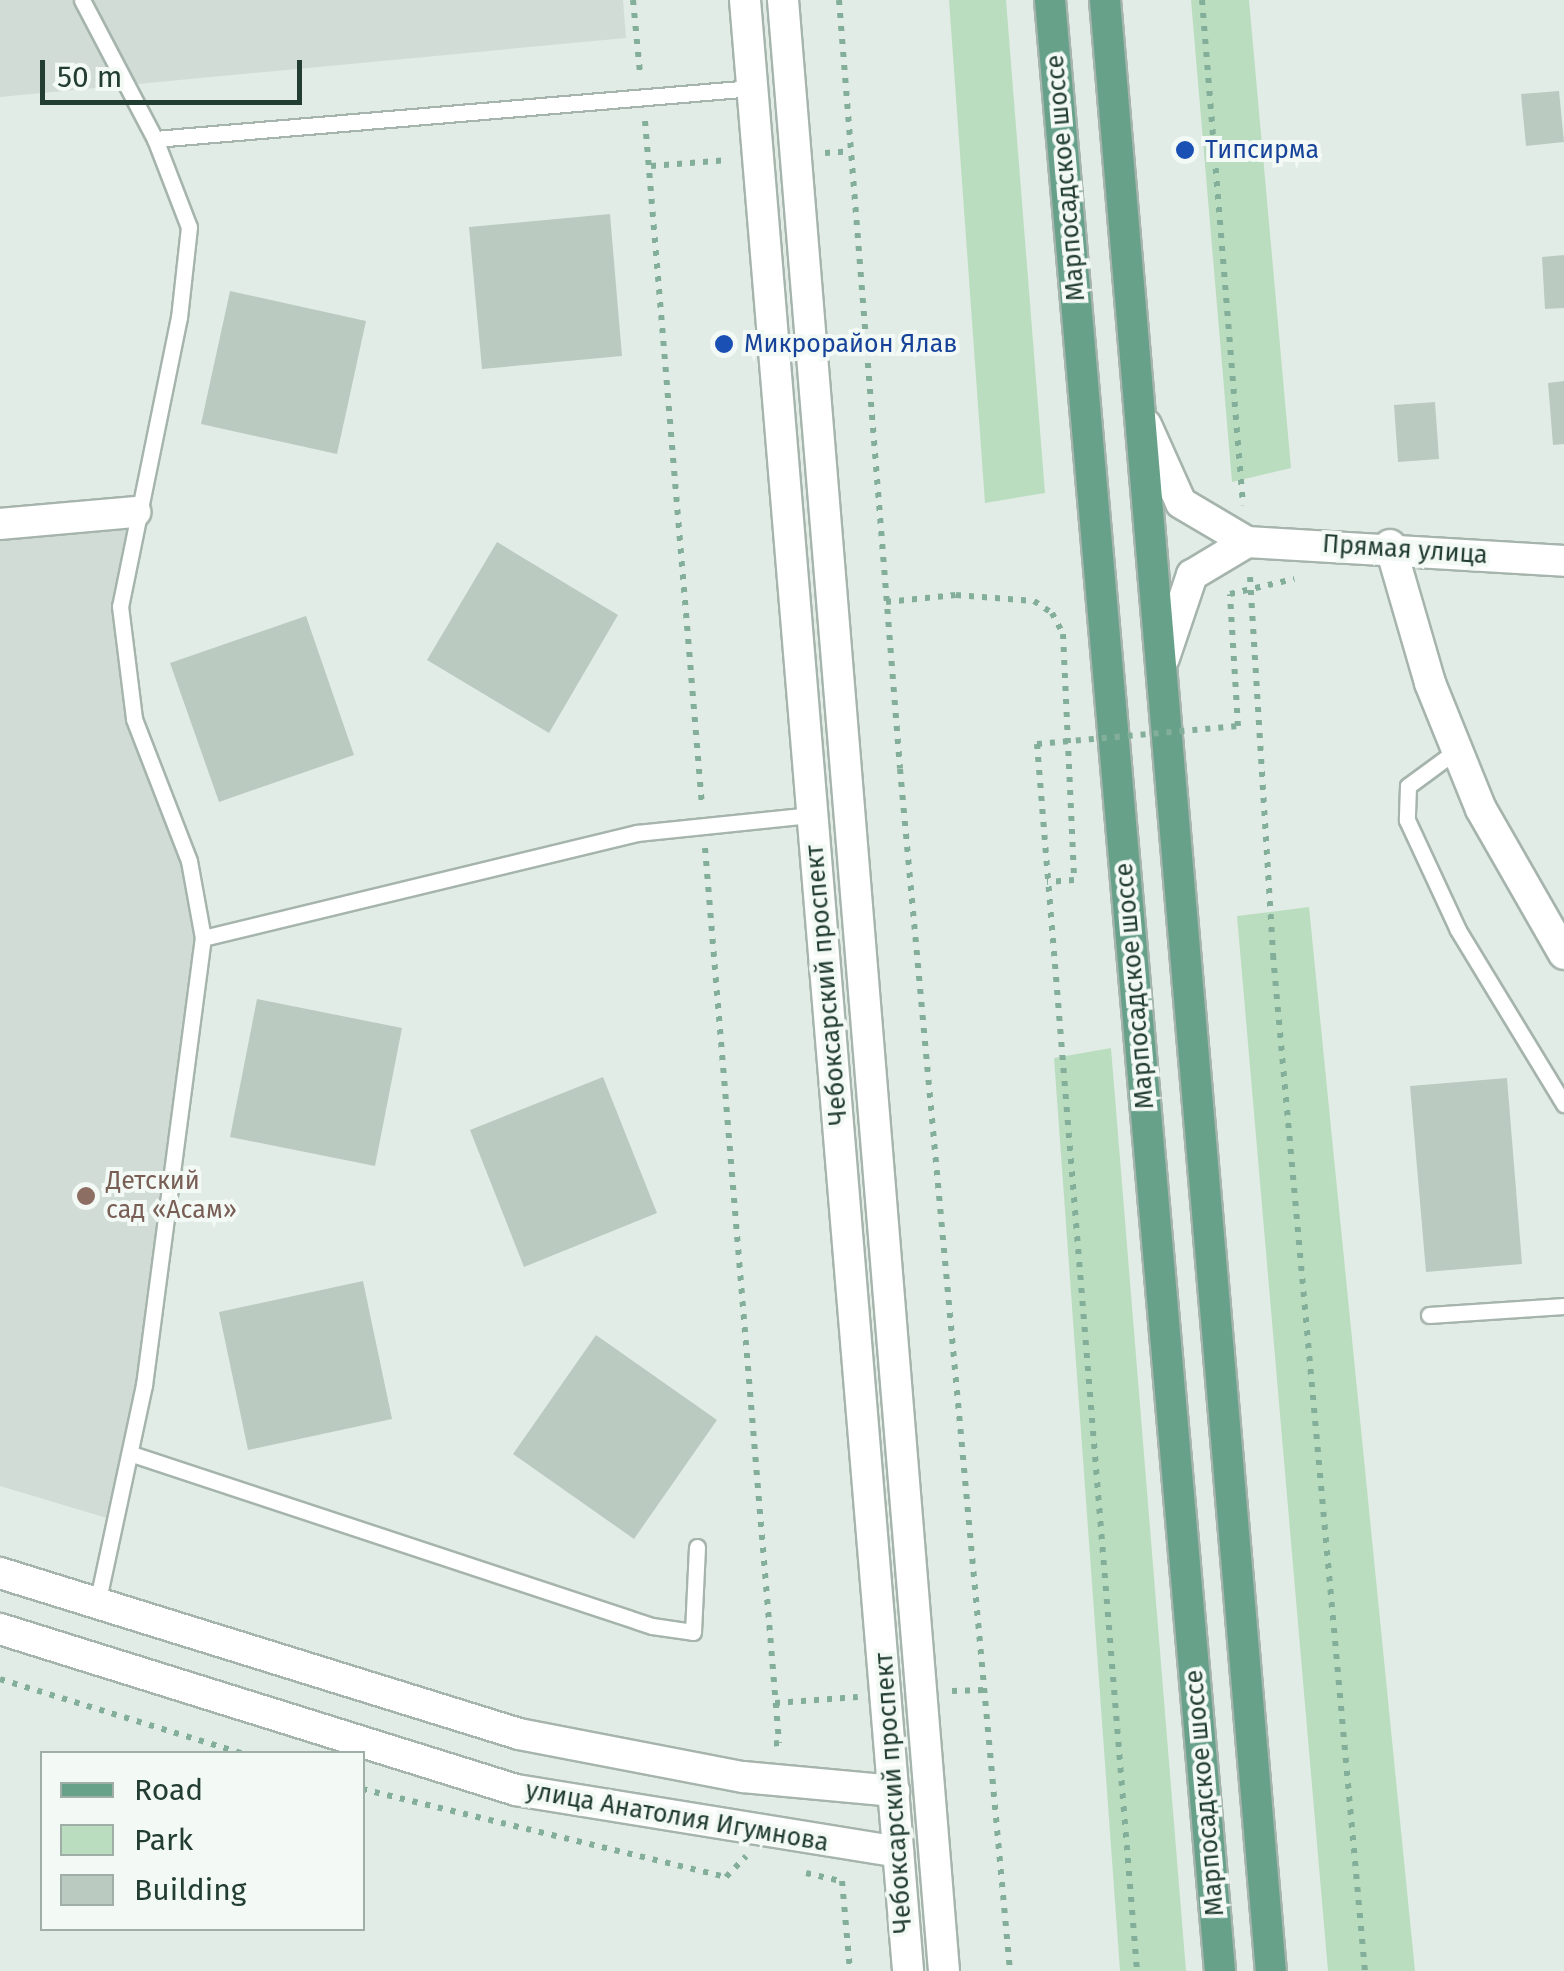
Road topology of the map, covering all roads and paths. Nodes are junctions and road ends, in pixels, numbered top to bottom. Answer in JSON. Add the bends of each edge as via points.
{"nodes":[{"id":1,"x":82,"y":0,"type":"edge"},
{"id":2,"x":634,"y":0,"type":"edge"},
{"id":3,"x":745,"y":0,"type":"edge"},
{"id":4,"x":783,"y":0,"type":"edge"},
{"id":5,"x":840,"y":0,"type":"edge"},
{"id":6,"x":1050,"y":0,"type":"edge"},
{"id":7,"x":1104,"y":0,"type":"edge"},
{"id":8,"x":1202,"y":0,"type":"edge"},
{"id":9,"x":640,"y":81,"type":"dead end"},
{"id":10,"x":752,"y":88,"type":"junction"},
{"id":11,"x":644,"y":113,"type":"dead end"},
{"id":12,"x":156,"y":139,"type":"junction"},
{"id":13,"x":851,"y":151,"type":"junction"},
{"id":14,"x":818,"y":154,"type":"dead end"},
{"id":15,"x":737,"y":160,"type":"dead end"},
{"id":16,"x":651,"y":166,"type":"junction"},
{"id":17,"x":1137,"y":399,"type":"junction"},
{"id":18,"x":135,"y":512,"type":"junction"},
{"id":19,"x":0,"y":524,"type":"edge"},
{"id":20,"x":1246,"y":542,"type":"junction"},
{"id":21,"x":1390,"y":546,"type":"junction"},
{"id":22,"x":1564,"y":562,"type":"edge"},
{"id":23,"x":1251,"y":594,"type":"junction"},
{"id":24,"x":886,"y":602,"type":"junction"},
{"id":25,"x":1160,"y":677,"type":"junction"},
{"id":26,"x":1457,"y":750,"type":"junction"},
{"id":27,"x":702,"y":804,"type":"dead end"},
{"id":28,"x":812,"y":815,"type":"junction"},
{"id":29,"x":704,"y":834,"type":"dead end"},
{"id":30,"x":1048,"y":882,"type":"junction"},
{"id":31,"x":203,"y":938,"type":"junction"},
{"id":32,"x":1564,"y":954,"type":"edge"},
{"id":33,"x":1564,"y":1104,"type":"edge"},
{"id":34,"x":1564,"y":1306,"type":"edge"},
{"id":35,"x":1429,"y":1315,"type":"dead end"},
{"id":36,"x":132,"y":1454,"type":"junction"},
{"id":37,"x":698,"y":1547,"type":"dead end"},
{"id":38,"x":0,"y":1573,"type":"edge"},
{"id":39,"x":98,"y":1604,"type":"junction"},
{"id":40,"x":0,"y":1629,"type":"edge"},
{"id":41,"x":0,"y":1679,"type":"edge"},
{"id":42,"x":984,"y":1690,"type":"junction"},
{"id":43,"x":941,"y":1692,"type":"dead end"},
{"id":44,"x":861,"y":1697,"type":"dead end"},
{"id":45,"x":774,"y":1703,"type":"junction"},
{"id":46,"x":779,"y":1742,"type":"dead end"},
{"id":47,"x":234,"y":1751,"type":"edge"},
{"id":48,"x":365,"y":1791,"type":"edge"},
{"id":49,"x":894,"y":1792,"type":"junction"},
{"id":50,"x":931,"y":1817,"type":"junction"},
{"id":51,"x":898,"y":1852,"type":"junction"},
{"id":52,"x":765,"y":1863,"type":"dead end"},
{"id":53,"x":784,"y":1868,"type":"dead end"},
{"id":54,"x":850,"y":1971,"type":"edge"},
{"id":55,"x":908,"y":1971,"type":"edge"},
{"id":56,"x":944,"y":1971,"type":"edge"},
{"id":57,"x":1010,"y":1971,"type":"edge"},
{"id":58,"x":1136,"y":1971,"type":"edge"},
{"id":59,"x":1220,"y":1971,"type":"edge"},
{"id":60,"x":1271,"y":1971,"type":"edge"},
{"id":61,"x":1365,"y":1971,"type":"edge"}],
"edges":[{"from":1,"to":12,"type":"lane"},
{"from":2,"to":9,"type":"path"},
{"from":3,"to":10,"type":"street","name":"Чебоксарский проспект"},
{"from":4,"to":50,"type":"street","name":"Чебоксарский проспект"},
{"from":5,"to":13,"type":"path"},
{"from":6,"to":59,"type":"main road","name":"Марпосадское шоссе"},
{"from":7,"to":17,"type":"main road","name":"Марпосадское шоссе"},
{"from":8,"to":20,"type":"path"},
{"from":10,"to":12,"type":"lane"},
{"from":10,"to":28,"type":"street","name":"Чебоксарский проспект"},
{"from":11,"to":16,"type":"path"},
{"from":12,"to":18,"type":"lane","via":[[189,226],[187,266]]},
{"from":13,"to":14,"type":"path"},
{"from":13,"to":24,"type":"path"},
{"from":15,"to":16,"type":"path"},
{"from":16,"to":27,"type":"path"},
{"from":17,"to":20,"type":"street","via":[[1181,503]]},
{"from":17,"to":25,"type":"main road","name":"Марпосадское шоссе"},
{"from":18,"to":19,"type":"street"},
{"from":18,"to":31,"type":"lane","via":[[120,606],[125,677],[189,862]]},
{"from":20,"to":21,"type":"street","name":"Прямая улица"},
{"from":20,"to":23,"type":"path"},
{"from":20,"to":25,"type":"street","via":[[1192,576]]},
{"from":21,"to":22,"type":"street","name":"Прямая улица"},
{"from":21,"to":26,"type":"street"},
{"from":23,"to":30,"type":"path","bridge":true,"via":[[1230,594],[1238,726],[1036,744]]},
{"from":23,"to":61,"type":"path","via":[[1274,956]]},
{"from":24,"to":30,"type":"path","via":[[956,596],[1034,601],[1052,612],[1063,634],[1074,880]]},
{"from":24,"to":42,"type":"path"},
{"from":25,"to":60,"type":"main road","name":"Марпосадское шоссе"},
{"from":26,"to":32,"type":"street","via":[[1542,926]]},
{"from":26,"to":33,"type":"lane","via":[[1408,786],[1406,820],[1458,930]]},
{"from":28,"to":31,"type":"lane","via":[[637,832]]},
{"from":28,"to":49,"type":"street","name":"Чебоксарский проспект"},
{"from":29,"to":45,"type":"path"},
{"from":30,"to":58,"type":"path"},
{"from":31,"to":36,"type":"lane"},
{"from":34,"to":35,"type":"lane"},
{"from":36,"to":37,"type":"lane","via":[[652,1626],[693,1632]]},
{"from":36,"to":39,"type":"lane"},
{"from":38,"to":39,"type":"street","name":"улица Анатолия Игумнова"},
{"from":39,"to":49,"type":"street","name":"улица Анатолия Игумнова","via":[[519,1734],[743,1777]]},
{"from":40,"to":51,"type":"street","name":"улица Анатолия Игумнова","via":[[516,1790]]},
{"from":41,"to":47,"type":"path"},
{"from":42,"to":43,"type":"path"},
{"from":42,"to":57,"type":"path"},
{"from":44,"to":45,"type":"path"},
{"from":45,"to":46,"type":"path"},
{"from":48,"to":52,"type":"path","via":[[726,1877],[746,1859]]},
{"from":49,"to":51,"type":"street","name":"Чебоксарский проспект"},
{"from":50,"to":51,"type":"street"},
{"from":50,"to":56,"type":"street","name":"Чебоксарский проспект"},
{"from":51,"to":55,"type":"street","name":"Чебоксарский проспект"},
{"from":53,"to":54,"type":"path","via":[[842,1881]]}]}
